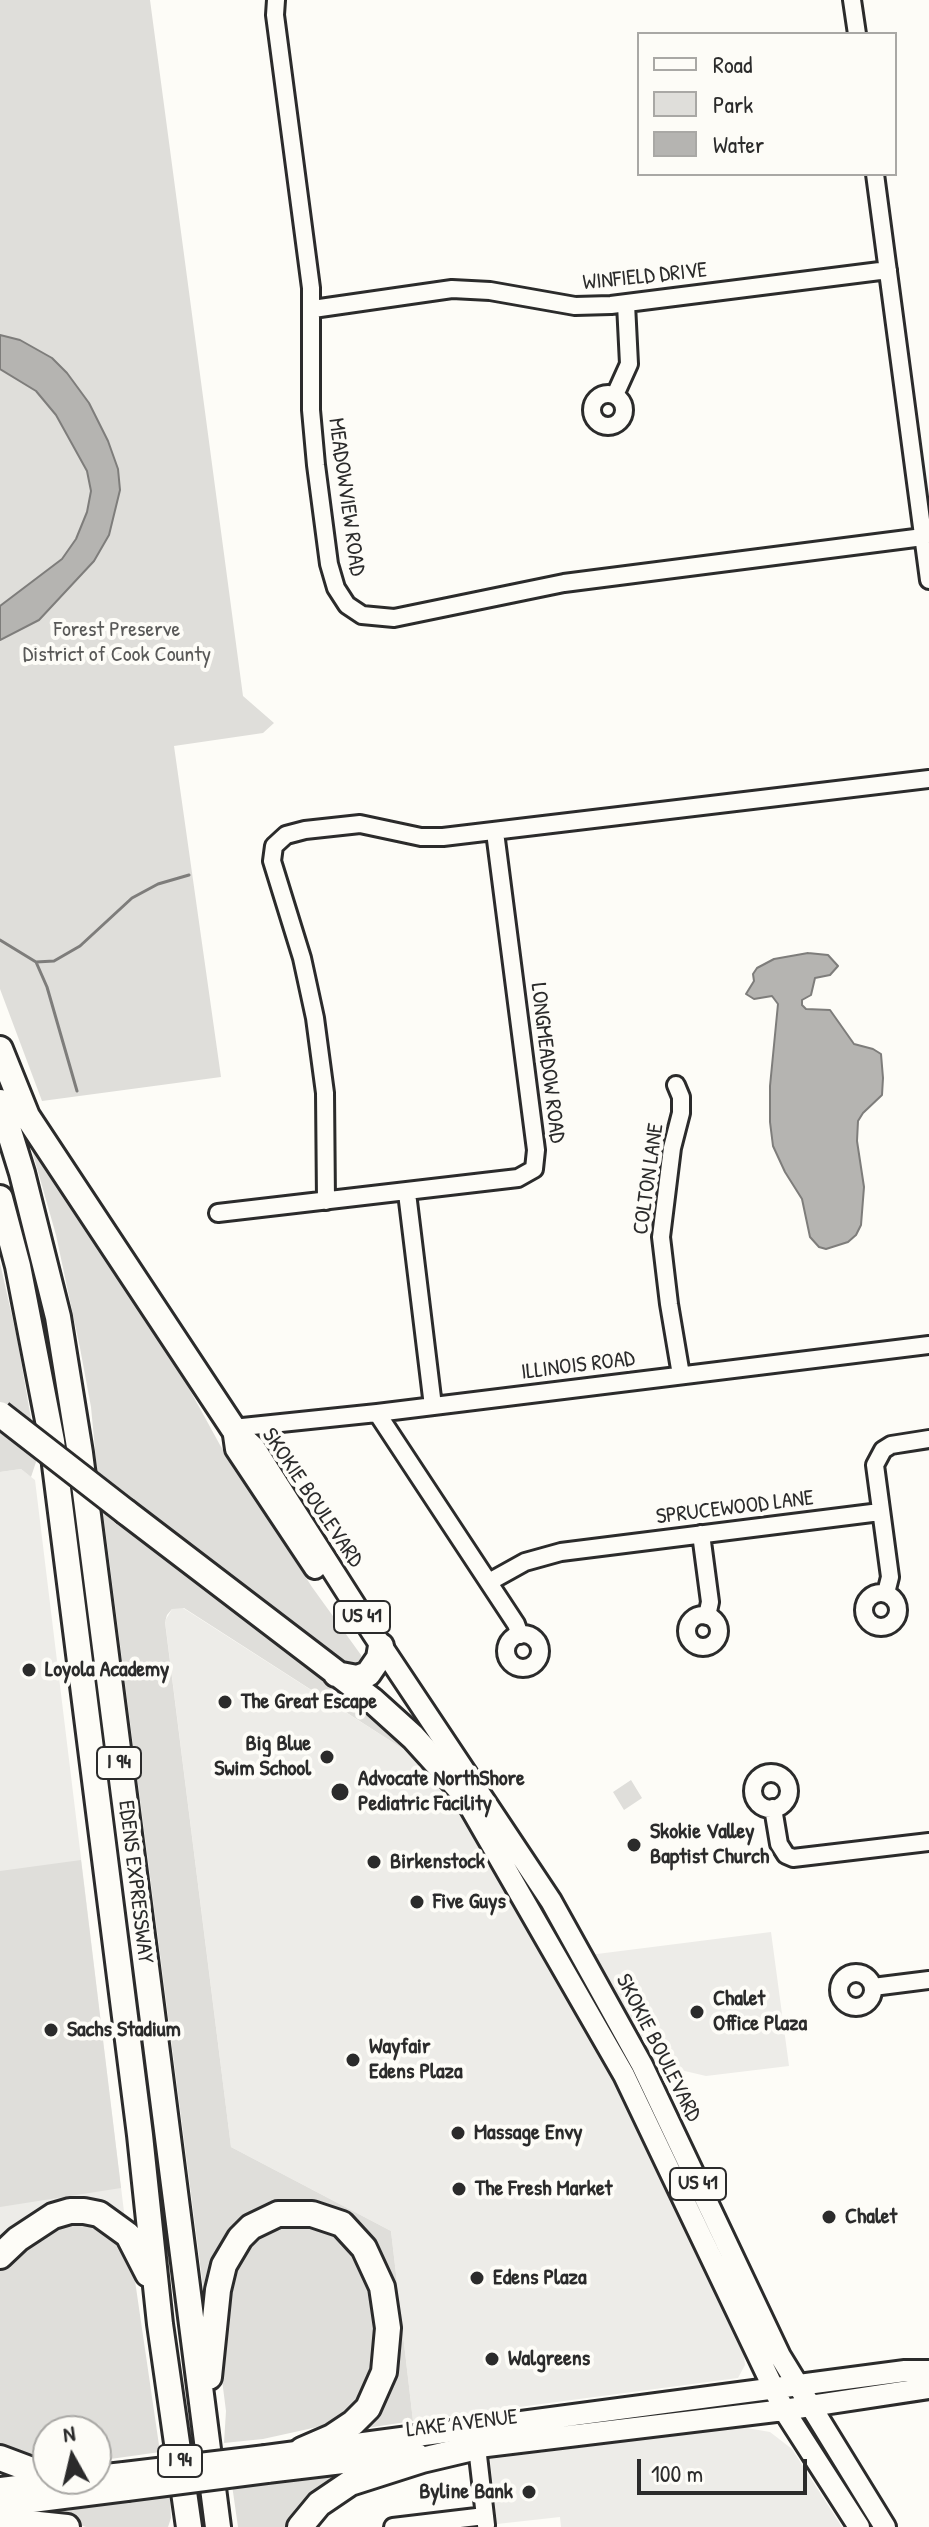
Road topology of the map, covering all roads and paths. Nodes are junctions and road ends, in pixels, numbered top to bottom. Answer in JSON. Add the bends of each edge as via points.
{"nodes":[{"id":1,"x":276,"y":0,"type":"edge"},
{"id":2,"x":852,"y":0,"type":"edge"},
{"id":3,"x":857,"y":32,"type":"edge"},
{"id":4,"x":875,"y":176,"type":"edge"},
{"id":5,"x":888,"y":270,"type":"junction"},
{"id":6,"x":626,"y":304,"type":"junction"},
{"id":7,"x":313,"y":309,"type":"junction"},
{"id":8,"x":615,"y":395,"type":"dead end"},
{"id":9,"x":923,"y":537,"type":"junction"},
{"id":10,"x":929,"y":580,"type":"edge"},
{"id":11,"x":929,"y":779,"type":"edge"},
{"id":12,"x":495,"y":832,"type":"junction"},
{"id":13,"x":0,"y":1049,"type":"edge"},
{"id":14,"x":676,"y":1085,"type":"dead end"},
{"id":15,"x":0,"y":1102,"type":"edge"},
{"id":16,"x":407,"y":1193,"type":"junction"},
{"id":17,"x":0,"y":1198,"type":"edge"},
{"id":18,"x":326,"y":1201,"type":"junction"},
{"id":19,"x":218,"y":1213,"type":"dead end"},
{"id":20,"x":929,"y":1345,"type":"edge"},
{"id":21,"x":681,"y":1375,"type":"junction"},
{"id":22,"x":433,"y":1406,"type":"junction"},
{"id":23,"x":377,"y":1413,"type":"junction"},
{"id":24,"x":0,"y":1414,"type":"edge"},
{"id":25,"x":233,"y":1428,"type":"junction"},
{"id":26,"x":929,"y":1439,"type":"edge"},
{"id":27,"x":880,"y":1512,"type":"junction"},
{"id":28,"x":701,"y":1534,"type":"junction"},
{"id":29,"x":489,"y":1582,"type":"junction"},
{"id":30,"x":886,"y":1593,"type":"dead end"},
{"id":31,"x":707,"y":1616,"type":"dead end"},
{"id":32,"x":520,"y":1635,"type":"dead end"},
{"id":33,"x":379,"y":1654,"type":"junction"},
{"id":34,"x":336,"y":1674,"type":"junction"},
{"id":35,"x":461,"y":1790,"type":"junction"},
{"id":36,"x":773,"y":1808,"type":"dead end"},
{"id":37,"x":929,"y":1842,"type":"edge"},
{"id":38,"x":929,"y":1980,"type":"edge"},
{"id":39,"x":873,"y":1987,"type":"dead end"},
{"id":40,"x":0,"y":2256,"type":"edge"},
{"id":41,"x":156,"y":2293,"type":"junction"},
{"id":42,"x":929,"y":2371,"type":"edge"},
{"id":43,"x":798,"y":2385,"type":"junction"},
{"id":44,"x":774,"y":2388,"type":"junction"},
{"id":45,"x":929,"y":2388,"type":"edge"},
{"id":46,"x":811,"y":2407,"type":"junction"},
{"id":47,"x":784,"y":2410,"type":"junction"},
{"id":48,"x":205,"y":2431,"type":"junction"},
{"id":49,"x":477,"y":2447,"type":"junction"},
{"id":50,"x":302,"y":2450,"type":"junction"},
{"id":51,"x":0,"y":2458,"type":"edge"},
{"id":52,"x":266,"y":2464,"type":"junction"},
{"id":53,"x":32,"y":2468,"type":"edge"},
{"id":54,"x":112,"y":2479,"type":"edge"},
{"id":55,"x":125,"y":2482,"type":"junction"},
{"id":56,"x":32,"y":2483,"type":"edge"},
{"id":57,"x":0,"y":2488,"type":"edge"},
{"id":58,"x":0,"y":2506,"type":"edge"},
{"id":59,"x":0,"y":2520,"type":"edge"},
{"id":60,"x":485,"y":2522,"type":"edge"},
{"id":61,"x":67,"y":2527,"type":"edge"},
{"id":62,"x":189,"y":2527,"type":"edge"},
{"id":63,"x":218,"y":2527,"type":"edge"},
{"id":64,"x":300,"y":2527,"type":"edge"},
{"id":65,"x":393,"y":2527,"type":"edge"},
{"id":66,"x":859,"y":2527,"type":"edge"},
{"id":67,"x":885,"y":2527,"type":"edge"}],
"edges":[{"from":1,"to":7,"type":"street","name":"MEADOWVIEW ROAD"},
{"from":2,"to":3,"type":"street"},
{"from":4,"to":5,"type":"street"},
{"from":5,"to":6,"type":"street","name":"WINFIELD DRIVE"},
{"from":5,"to":9,"type":"street"},
{"from":6,"to":7,"type":"street","name":"WINFIELD DRIVE","via":[[575,306],[452,289]]},
{"from":6,"to":8,"type":"street","via":[[629,364]]},
{"from":7,"to":9,"type":"street","name":"MEADOWVIEW ROAD","via":[[313,435],[329,564],[341,597],[362,615],[394,618],[574,581]]},
{"from":9,"to":10,"type":"street"},
{"from":11,"to":12,"type":"street"},
{"from":12,"to":16,"type":"street","name":"LONGMEADOW ROAD","via":[[536,1163],[518,1178]]},
{"from":12,"to":18,"type":"street","via":[[429,838],[350,824],[296,832],[274,846],[273,869],[304,965],[317,1031],[325,1093]]},
{"from":13,"to":25,"type":"highway","number":"US 41","via":[[27,1116]]},
{"from":14,"to":21,"type":"street","name":"COLTON LANE","via":[[681,1113],[661,1237]]},
{"from":15,"to":48,"type":"highway","name":"EDENS EXPRESSWAY","number":"I 94","via":[[58,1317],[80,1453]]},
{"from":16,"to":18,"type":"street","name":"LONGMEADOW ROAD"},
{"from":16,"to":22,"type":"street"},
{"from":17,"to":41,"type":"highway","name":"EDENS EXPRESSWAY","number":"I 94","via":[[52,1441]]},
{"from":18,"to":19,"type":"street","name":"LONGMEADOW ROAD"},
{"from":20,"to":21,"type":"street","name":"ILLINOIS ROAD"},
{"from":21,"to":22,"type":"street","name":"ILLINOIS ROAD"},
{"from":22,"to":23,"type":"street","name":"ILLINOIS ROAD"},
{"from":23,"to":25,"type":"street","name":"ILLINOIS ROAD"},
{"from":23,"to":29,"type":"street"},
{"from":24,"to":34,"type":"highway","number":"US 41","bridge":true},
{"from":25,"to":33,"type":"main road","name":"SKOKIE BOULEVARD","number":"US 41","via":[[236,1449]]},
{"from":26,"to":27,"type":"street","via":[[891,1445],[878,1456]]},
{"from":27,"to":28,"type":"street","name":"SPRUCEWOOD LANE"},
{"from":27,"to":30,"type":"street","via":[[890,1577]]},
{"from":28,"to":29,"type":"street","name":"SPRUCEWOOD LANE","via":[[561,1552],[525,1562]]},
{"from":28,"to":31,"type":"street","via":[[710,1602]]},
{"from":29,"to":32,"type":"street"},
{"from":33,"to":34,"type":"highway","via":[[373,1670],[363,1677]]},
{"from":33,"to":35,"type":"main road","name":"SKOKIE BOULEVARD","number":"US 41"},
{"from":33,"to":43,"type":"main road","name":"SKOKIE BOULEVARD","number":"US 41","via":[[551,1901],[642,2065]]},
{"from":34,"to":35,"type":"highway","number":"US 41","via":[[413,1737]]},
{"from":35,"to":44,"type":"main road","name":"SKOKIE BOULEVARD","number":"US 41","via":[[624,2075]]},
{"from":36,"to":37,"type":"street","via":[[779,1844],[793,1858]]},
{"from":38,"to":39,"type":"street"},
{"from":40,"to":41,"type":"highway","via":[[53,2216],[70,2211],[99,2214],[128,2235]]},
{"from":41,"to":62,"type":"highway","name":"EDENS EXPRESSWAY","number":"I 94"},
{"from":42,"to":43,"type":"main road","name":"LAKE AVENUE"},
{"from":43,"to":44,"type":"main road","name":"LAKE AVENUE"},
{"from":43,"to":46,"type":"main road","name":"SKOKIE BOULEVARD","number":"US 41"},
{"from":44,"to":47,"type":"main road","name":"SKOKIE BOULEVARD","number":"US 41"},
{"from":44,"to":50,"type":"main road","name":"LAKE AVENUE"},
{"from":45,"to":46,"type":"main road","name":"LAKE AVENUE"},
{"from":46,"to":47,"type":"main road","name":"LAKE AVENUE"},
{"from":46,"to":67,"type":"main road","name":"SKOKIE BOULEVARD","number":"US 41"},
{"from":47,"to":49,"type":"main road","name":"LAKE AVENUE"},
{"from":47,"to":66,"type":"main road","name":"SKOKIE BOULEVARD","number":"US 41"},
{"from":48,"to":50,"type":"highway","via":[[218,2290],[231,2250],[263,2220],[287,2213],[312,2214],[342,2224],[364,2248],[382,2287],[388,2328],[384,2372],[368,2408],[332,2437]]},
{"from":48,"to":63,"type":"highway","name":"EDENS EXPRESSWAY","number":"I 94"},
{"from":49,"to":52,"type":"main road","name":"LAKE AVENUE"},
{"from":49,"to":60,"type":"street"},
{"from":49,"to":64,"type":"highway","via":[[350,2483],[319,2504]]},
{"from":50,"to":52,"type":"main road","name":"LAKE AVENUE"},
{"from":51,"to":53,"type":"highway"},
{"from":52,"to":55,"type":"main road","name":"LAKE AVENUE","bridge":true},
{"from":54,"to":55,"type":"main road","name":"LAKE AVENUE"},
{"from":55,"to":58,"type":"main road","name":"LAKE AVENUE"},
{"from":56,"to":57,"type":"main road"},
{"from":59,"to":61,"type":"highway"},
{"from":60,"to":65,"type":"street"}]}
